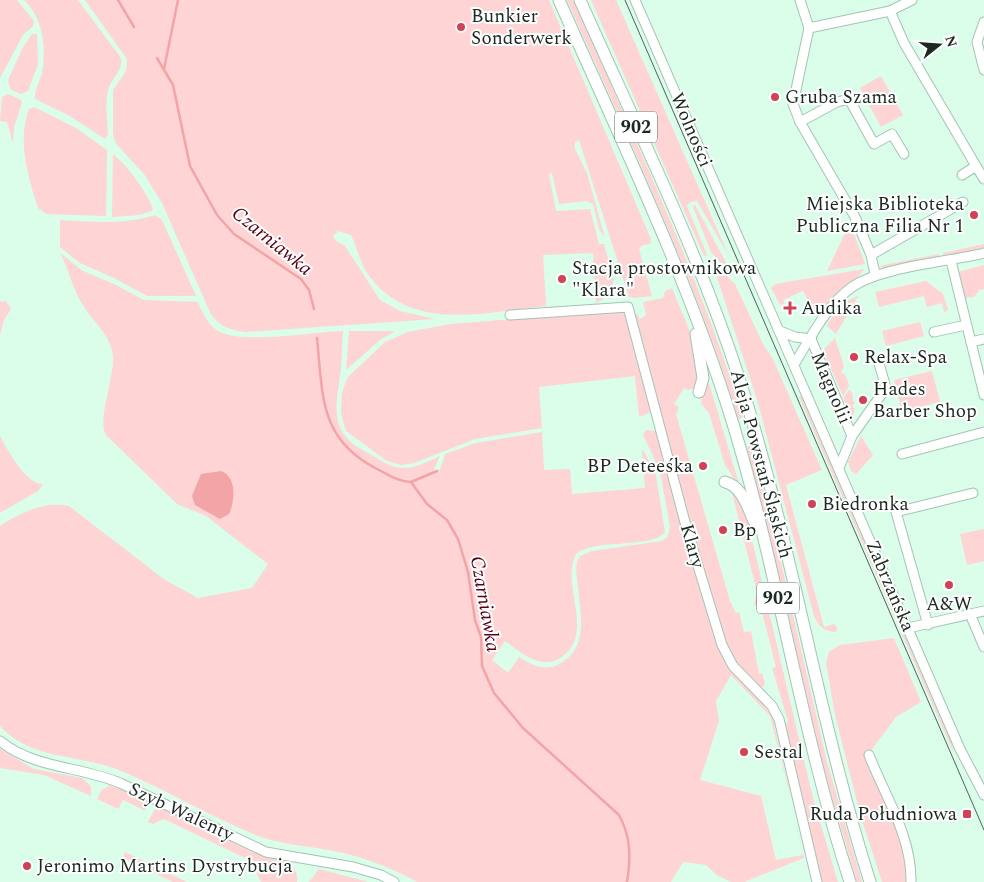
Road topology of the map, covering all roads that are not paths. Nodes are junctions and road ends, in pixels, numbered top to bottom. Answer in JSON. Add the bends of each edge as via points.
{"nodes":[{"id":1,"x":559,"y":0,"type":"edge"},
{"id":2,"x":580,"y":0,"type":"edge"},
{"id":3,"x":635,"y":0,"type":"edge"},
{"id":4,"x":800,"y":0,"type":"edge"},
{"id":5,"x":912,"y":0,"type":"edge"},
{"id":6,"x":890,"y":11,"type":"junction"},
{"id":7,"x":984,"y":22,"type":"edge"},
{"id":8,"x":809,"y":28,"type":"junction"},
{"id":9,"x":984,"y":70,"type":"edge"},
{"id":10,"x":800,"y":122,"type":"junction"},
{"id":11,"x":904,"y":154,"type":"dead end"},
{"id":12,"x":976,"y":166,"type":"junction"},
{"id":13,"x":962,"y":175,"type":"dead end"},
{"id":14,"x":984,"y":179,"type":"edge"},
{"id":15,"x":963,"y":202,"type":"dead end"},
{"id":16,"x":984,"y":254,"type":"edge"},
{"id":17,"x":871,"y":255,"type":"junction"},
{"id":18,"x":747,"y":260,"type":"joint"},
{"id":19,"x":951,"y":261,"type":"junction"},
{"id":20,"x":875,"y":274,"type":"junction"},
{"id":21,"x":686,"y":291,"type":"junction"},
{"id":22,"x":510,"y":315,"type":"dead end"},
{"id":23,"x":966,"y":325,"type":"junction"},
{"id":24,"x":780,"y":331,"type":"junction"},
{"id":25,"x":934,"y":332,"type":"dead end"},
{"id":26,"x":811,"y":339,"type":"junction"},
{"id":27,"x":984,"y":339,"type":"edge"},
{"id":28,"x":971,"y":342,"type":"junction"},
{"id":29,"x":878,"y":360,"type":"dead end"},
{"id":30,"x":795,"y":363,"type":"junction"},
{"id":31,"x":698,"y":392,"type":"dead end"},
{"id":32,"x":984,"y":395,"type":"edge"},
{"id":33,"x":984,"y":432,"type":"edge"},
{"id":34,"x":852,"y":436,"type":"junction"},
{"id":35,"x":902,"y":454,"type":"dead end"},
{"id":36,"x":839,"y":468,"type":"junction"},
{"id":37,"x":725,"y":482,"type":"dead end"},
{"id":38,"x":973,"y":493,"type":"dead end"},
{"id":39,"x":765,"y":546,"type":"junction"},
{"id":40,"x":984,"y":611,"type":"edge"},
{"id":41,"x":970,"y":614,"type":"junction"},
{"id":42,"x":928,"y":625,"type":"junction"},
{"id":43,"x":908,"y":628,"type":"junction"},
{"id":44,"x":984,"y":647,"type":"edge"},
{"id":45,"x":0,"y":741,"type":"edge"},
{"id":46,"x":868,"y":755,"type":"dead end"},
{"id":47,"x":973,"y":774,"type":"junction"},
{"id":48,"x":984,"y":795,"type":"edge"},
{"id":49,"x":984,"y":802,"type":"edge"},
{"id":50,"x":394,"y":882,"type":"edge"},
{"id":51,"x":817,"y":882,"type":"edge"},
{"id":52,"x":850,"y":882,"type":"edge"},
{"id":53,"x":870,"y":882,"type":"edge"},
{"id":54,"x":911,"y":882,"type":"edge"}],
"edges":[{"from":1,"to":21,"type":"main road","name":"Aleja Powstań Śląskich","number":"902"},
{"from":2,"to":53,"type":"main road","name":"Aleja Powstań Śląskich","number":"902","via":[[692,254],[738,374],[766,470],[838,776]]},
{"from":3,"to":18,"type":"street","name":"Wolności"},
{"from":4,"to":8,"type":"street"},
{"from":5,"to":6,"type":"street"},
{"from":6,"to":8,"type":"street"},
{"from":6,"to":12,"type":"street","via":[[904,43]]},
{"from":7,"to":9,"type":"street","via":[[977,42]]},
{"from":8,"to":10,"type":"street","via":[[793,104]]},
{"from":10,"to":11,"type":"street","via":[[849,99],[874,144],[892,134]]},
{"from":10,"to":17,"type":"street","via":[[856,217]]},
{"from":12,"to":13,"type":"street"},
{"from":12,"to":14,"type":"street"},
{"from":15,"to":17,"type":"street"},
{"from":16,"to":19,"type":"street"},
{"from":17,"to":20,"type":"street"},
{"from":18,"to":24,"type":"street","name":"Zabrzańska"},
{"from":19,"to":20,"type":"street"},
{"from":19,"to":23,"type":"street"},
{"from":20,"to":26,"type":"street","via":[[852,287],[831,307]]},
{"from":21,"to":31,"type":"main road","via":[[704,378]]},
{"from":21,"to":39,"type":"main road","name":"Aleja Powstań Śląskich","number":"902","via":[[734,426]]},
{"from":22,"to":51,"type":"street","name":"Klary","via":[[628,307],[692,547],[722,645],[733,666],[767,700],[779,719]]},
{"from":23,"to":25,"type":"street"},
{"from":23,"to":28,"type":"street"},
{"from":24,"to":26,"type":"street"},
{"from":24,"to":30,"type":"street","name":"Zabrzańska"},
{"from":26,"to":30,"type":"street"},
{"from":26,"to":34,"type":"street","name":"Magnolii"},
{"from":27,"to":28,"type":"street"},
{"from":28,"to":32,"type":"street"},
{"from":29,"to":34,"type":"street","name":"Magnolii","via":[[886,388]]},
{"from":30,"to":36,"type":"street","name":"Zabrzańska"},
{"from":33,"to":35,"type":"street"},
{"from":34,"to":36,"type":"street","name":"Magnolii"},
{"from":36,"to":43,"type":"street","name":"Zabrzańska"},
{"from":37,"to":39,"type":"main road","via":[[740,492]]},
{"from":38,"to":42,"type":"street","via":[[896,512]]},
{"from":39,"to":52,"type":"main road","name":"Aleja Powstań Śląskich","number":"902","via":[[821,784]]},
{"from":40,"to":41,"type":"street"},
{"from":41,"to":42,"type":"street"},
{"from":41,"to":44,"type":"street"},
{"from":42,"to":43,"type":"street"},
{"from":43,"to":47,"type":"street","name":"Zabrzańska"},
{"from":45,"to":50,"type":"street","name":"Szyb Walenty","via":[[38,762],[113,780],[266,852],[353,867]]},
{"from":46,"to":54,"type":"street","via":[[897,818],[910,856]]},
{"from":47,"to":48,"type":"street","name":"Zabrzańska"},
{"from":47,"to":49,"type":"street","name":"Zabrzańska"}]}
